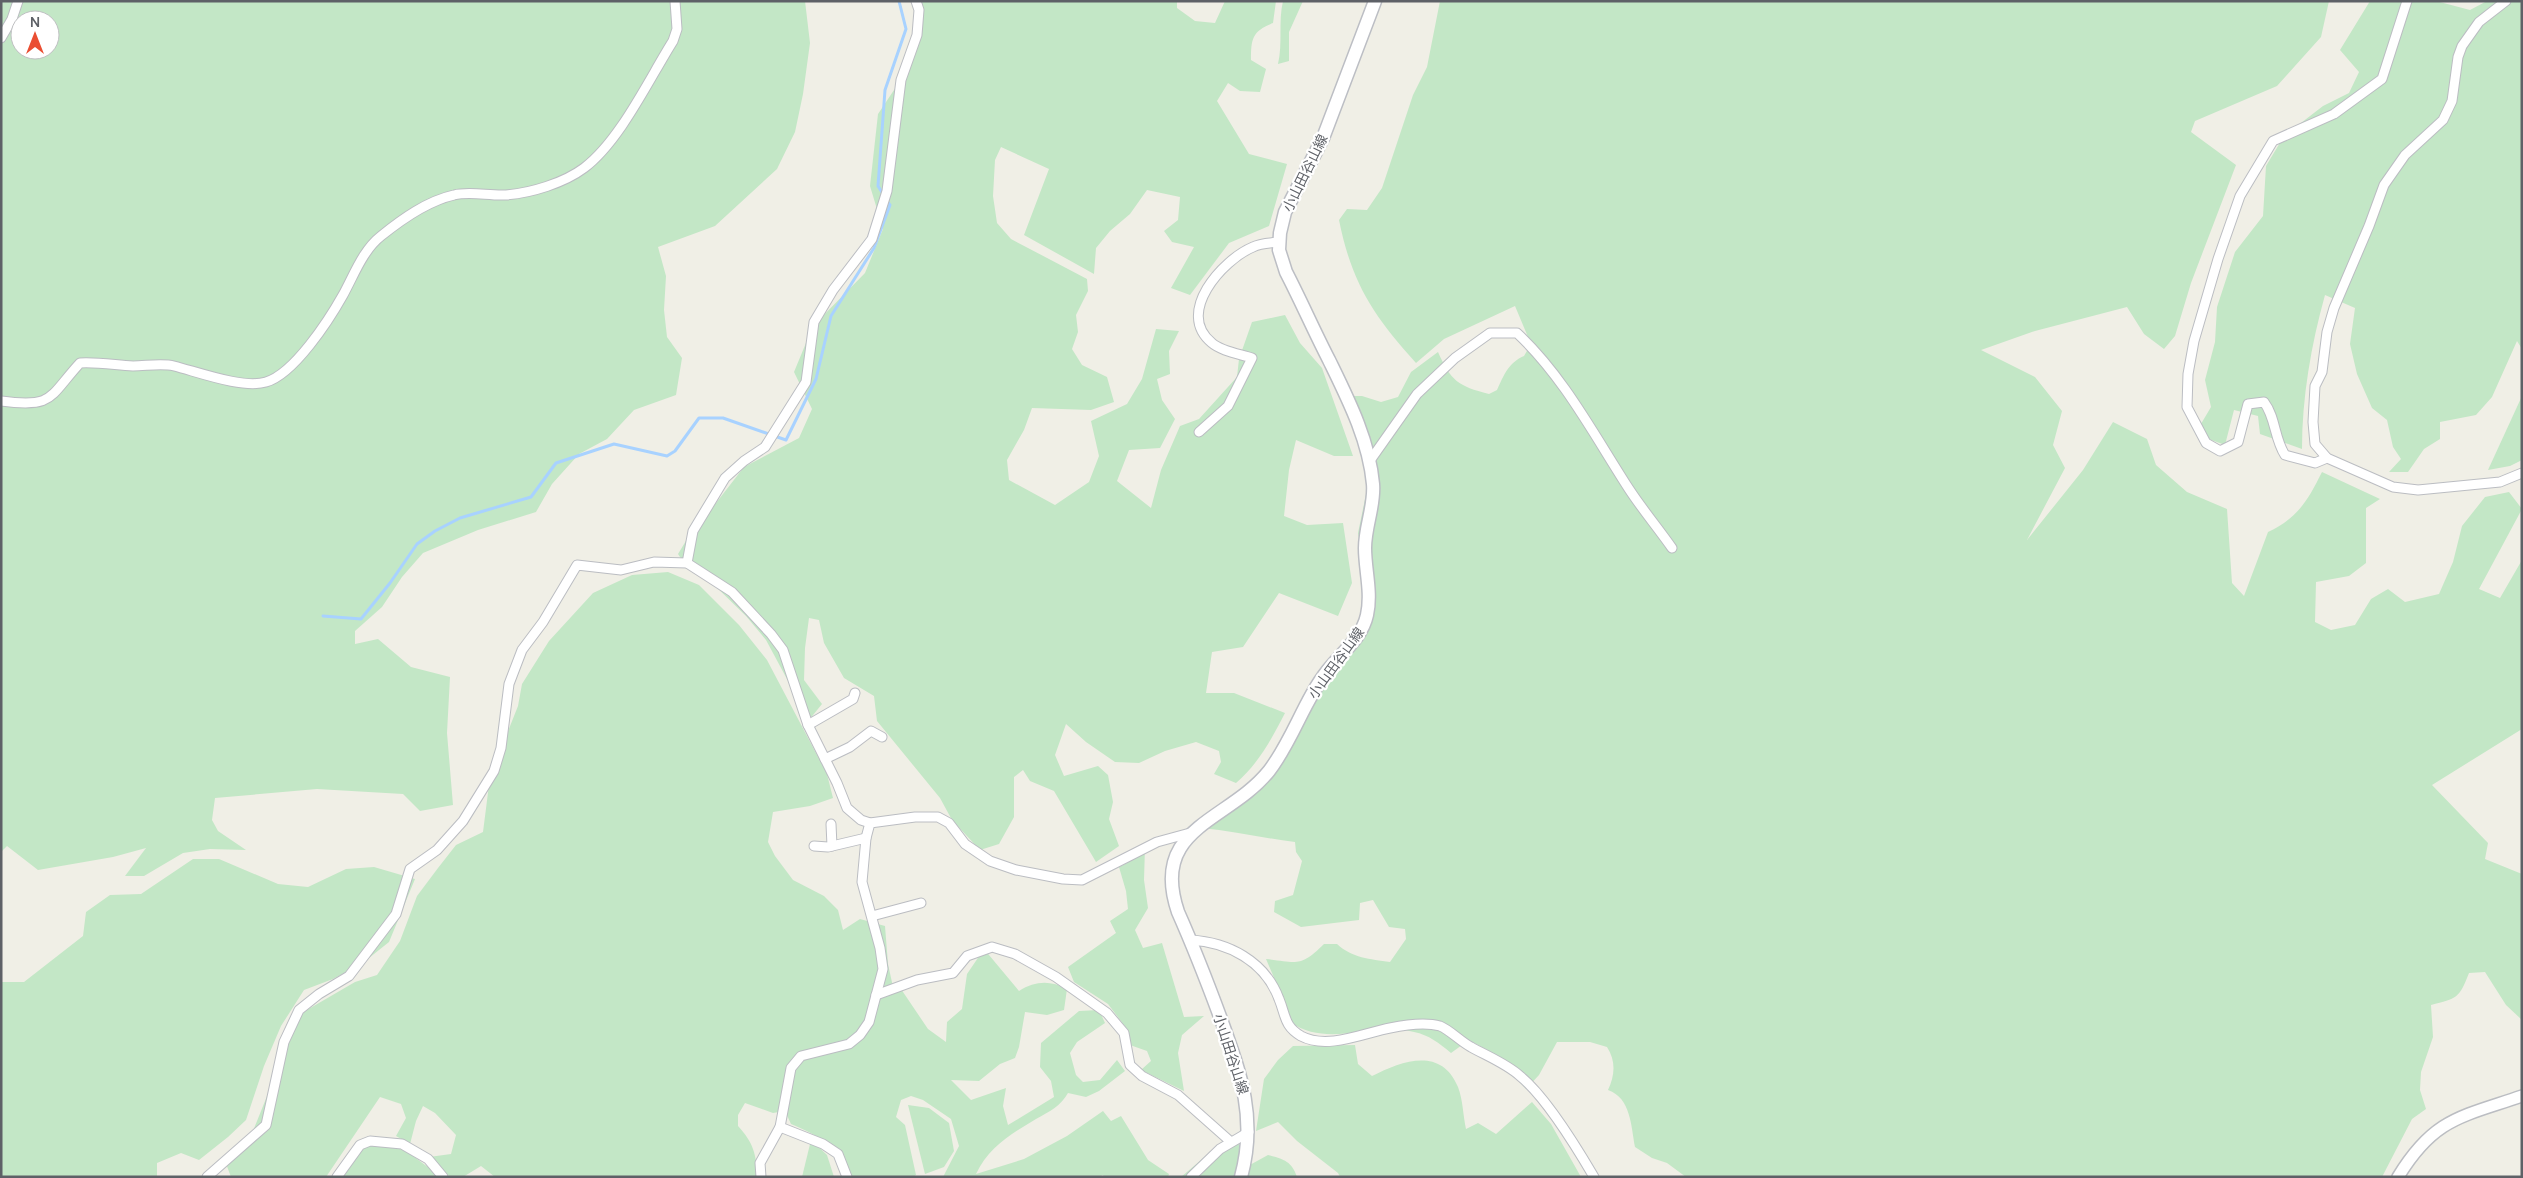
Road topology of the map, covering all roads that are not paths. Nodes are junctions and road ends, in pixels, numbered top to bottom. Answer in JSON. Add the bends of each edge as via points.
{"nodes":[{"id":1,"x":18,"y":1,"type":"edge"},
{"id":2,"x":675,"y":1,"type":"edge"},
{"id":3,"x":916,"y":1,"type":"edge"},
{"id":4,"x":1375,"y":1,"type":"edge"},
{"id":5,"x":2407,"y":1,"type":"edge"},
{"id":6,"x":2506,"y":1,"type":"edge"},
{"id":7,"x":1,"y":38,"type":"edge"},
{"id":8,"x":1279,"y":242,"type":"junction"},
{"id":9,"x":1,"y":401,"type":"edge"},
{"id":10,"x":1199,"y":432,"type":"dead end"},
{"id":11,"x":2327,"y":458,"type":"junction"},
{"id":12,"x":1369,"y":462,"type":"junction"},
{"id":13,"x":2522,"y":473,"type":"edge"},
{"id":14,"x":1672,"y":548,"type":"dead end"},
{"id":15,"x":687,"y":563,"type":"junction"},
{"id":16,"x":855,"y":693,"type":"dead end"},
{"id":17,"x":808,"y":725,"type":"junction"},
{"id":18,"x":882,"y":737,"type":"dead end"},
{"id":19,"x":825,"y":759,"type":"junction"},
{"id":20,"x":870,"y":823,"type":"junction"},
{"id":21,"x":830,"y":824,"type":"dead end"},
{"id":22,"x":1190,"y":833,"type":"junction"},
{"id":23,"x":866,"y":838,"type":"junction"},
{"id":24,"x":814,"y":846,"type":"dead end"},
{"id":25,"x":832,"y":846,"type":"junction"},
{"id":26,"x":921,"y":904,"type":"dead end"},
{"id":27,"x":872,"y":916,"type":"junction"},
{"id":28,"x":1190,"y":940,"type":"junction"},
{"id":29,"x":876,"y":995,"type":"junction"},
{"id":30,"x":2522,"y":1096,"type":"edge"},
{"id":31,"x":780,"y":1127,"type":"junction"},
{"id":32,"x":1249,"y":1132,"type":"junction"},
{"id":33,"x":1231,"y":1142,"type":"junction"},
{"id":34,"x":207,"y":1177,"type":"edge"},
{"id":35,"x":337,"y":1177,"type":"edge"},
{"id":36,"x":443,"y":1177,"type":"edge"},
{"id":37,"x":761,"y":1177,"type":"edge"},
{"id":38,"x":847,"y":1177,"type":"edge"},
{"id":39,"x":1191,"y":1177,"type":"edge"},
{"id":40,"x":1241,"y":1177,"type":"edge"},
{"id":41,"x":1594,"y":1177,"type":"edge"},
{"id":42,"x":2398,"y":1177,"type":"edge"}],
"edges":[{"from":1,"to":7,"type":"street"},
{"from":2,"to":9,"type":"street","via":[[677,29],[672,41],[614,136],[585,168],[548,186],[508,195],[456,194],[417,211],[394,226],[369,247],[342,297],[306,348],[278,376],[259,384],[203,376],[173,366],[94,362],[80,364],[49,399],[28,404]]},
{"from":3,"to":15,"type":"street","via":[[919,10],[917,35],[901,80],[887,191],[872,239],[814,322],[806,382],[765,447],[725,478],[693,531]]},
{"from":4,"to":8,"type":"main road","name":"小山田谷山線","via":[[1323,138],[1285,212]]},
{"from":5,"to":11,"type":"street","via":[[2382,79],[2334,114],[2272,142],[2240,196],[2194,340],[2188,374],[2187,407],[2206,443],[2220,452],[2238,442],[2248,404],[2264,402],[2272,413],[2278,445],[2285,455],[2315,463]]},
{"from":6,"to":11,"type":"street","via":[[2480,22],[2462,46],[2452,101],[2444,120],[2405,156],[2386,181],[2334,308],[2322,372],[2315,386],[2312,422],[2315,444]]},
{"from":8,"to":10,"type":"street","via":[[1254,246],[1205,288],[1198,314],[1200,329],[1212,344],[1252,358],[1228,406]]},
{"from":8,"to":12,"type":"main road","name":"小山田谷山線","via":[[1286,272],[1353,412]]},
{"from":11,"to":13,"type":"street","via":[[2382,483],[2418,490],[2500,482]]},
{"from":12,"to":14,"type":"street","via":[[1417,394],[1455,358],[1490,333],[1517,333],[1541,356]]},
{"from":12,"to":22,"type":"main road","name":"小山田谷山線","via":[[1374,492],[1365,547],[1369,588],[1364,626],[1316,687],[1269,770],[1252,790]]},
{"from":15,"to":17,"type":"street","via":[[732,592],[771,634],[782,650]]},
{"from":15,"to":34,"type":"street","via":[[654,562],[621,570],[577,565],[522,650],[509,684],[501,748],[494,771],[463,821],[437,850],[410,869],[396,914],[350,976],[299,1010],[284,1042],[266,1125]]},
{"from":16,"to":17,"type":"street","via":[[853,699]]},
{"from":17,"to":19,"type":"street"},
{"from":18,"to":19,"type":"street","via":[[871,731],[850,747]]},
{"from":19,"to":20,"type":"street","via":[[847,808]]},
{"from":20,"to":22,"type":"street","via":[[915,817],[938,818],[949,823],[965,844],[990,861],[1016,870],[1082,880],[1157,842]]},
{"from":20,"to":23,"type":"street"},
{"from":21,"to":25,"type":"street"},
{"from":22,"to":28,"type":"main road","name":"小山田谷山線","via":[[1178,850],[1172,876],[1174,900]]},
{"from":23,"to":25,"type":"street"},
{"from":23,"to":27,"type":"street","via":[[862,882]]},
{"from":24,"to":25,"type":"street"},
{"from":26,"to":27,"type":"street"},
{"from":27,"to":29,"type":"street","via":[[883,969]]},
{"from":28,"to":32,"type":"main road","name":"小山田谷山線","via":[[1242,1080]]},
{"from":28,"to":41,"type":"street","via":[[1206,941],[1242,953],[1267,975],[1279,997],[1289,1028],[1304,1037],[1328,1041],[1392,1028],[1440,1026],[1518,1074],[1533,1087]]},
{"from":29,"to":31,"type":"street","via":[[870,1022],[860,1036],[849,1044],[801,1056],[791,1068]]},
{"from":29,"to":33,"type":"street","via":[[917,980],[953,973],[967,956],[992,947],[1015,954],[1107,1013],[1124,1033],[1130,1064],[1142,1076],[1178,1095]]},
{"from":30,"to":42,"type":"street","via":[[2467,1112],[2444,1124],[2423,1141]]},
{"from":31,"to":37,"type":"street","via":[[760,1162]]},
{"from":31,"to":38,"type":"street","via":[[823,1144],[838,1154]]},
{"from":32,"to":33,"type":"street"},
{"from":32,"to":40,"type":"main road","name":"小山田谷山線"},
{"from":33,"to":39,"type":"street"},
{"from":35,"to":36,"type":"street","via":[[360,1145],[370,1141],[402,1144],[428,1159]]}]}
